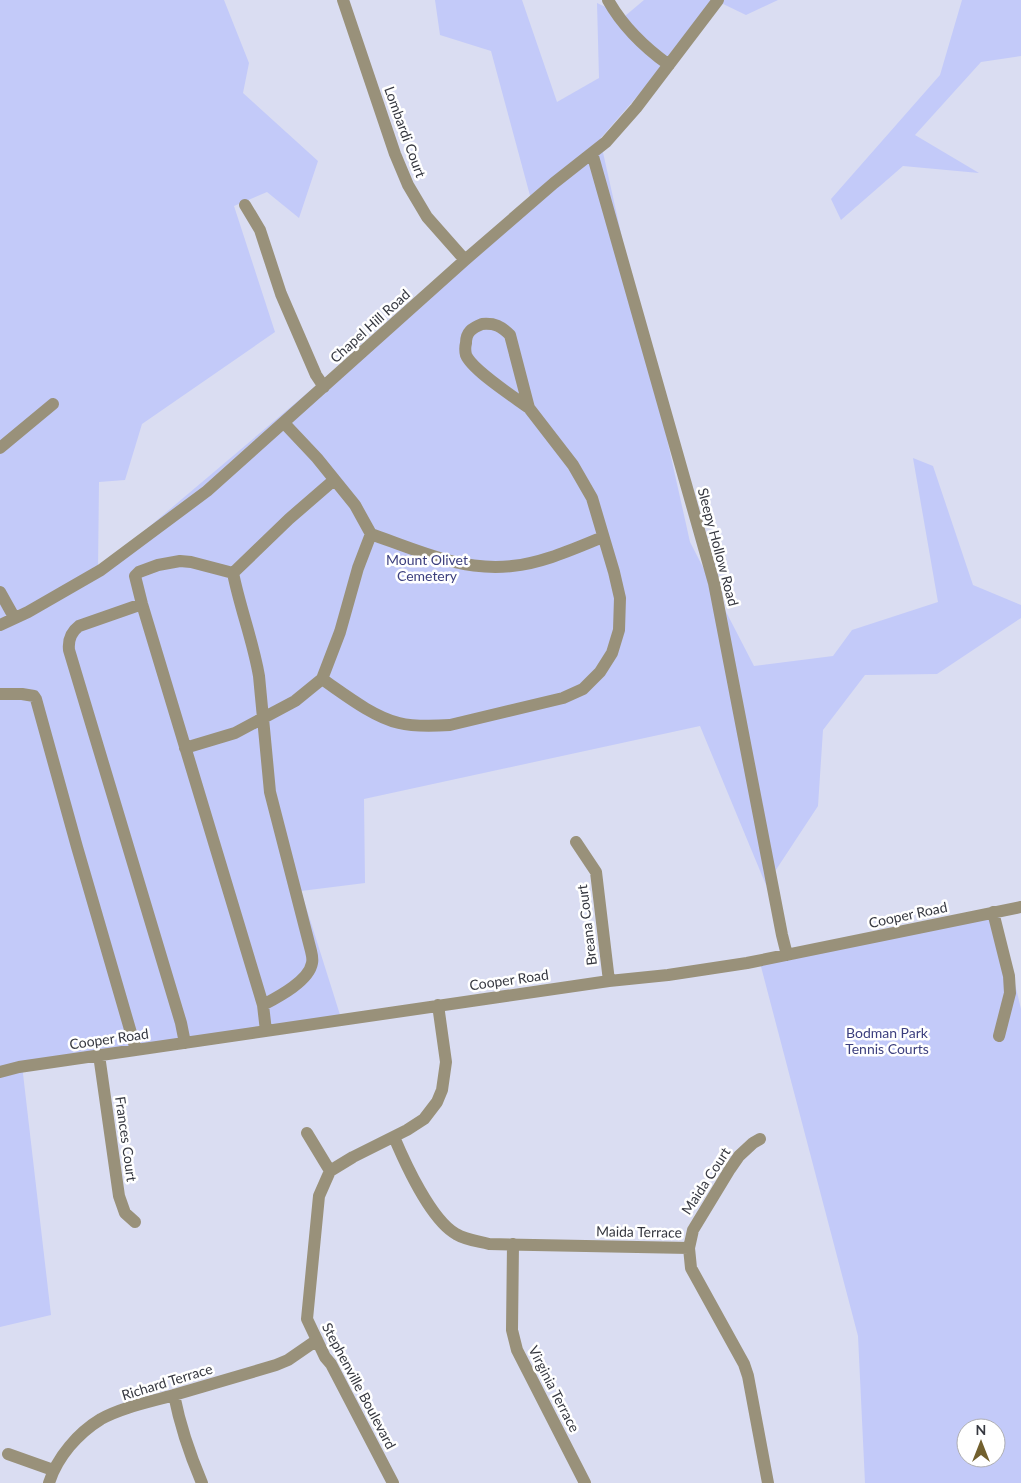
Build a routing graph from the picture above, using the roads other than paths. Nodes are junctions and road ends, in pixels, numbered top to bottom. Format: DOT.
graph roads {
  1 [pos="343,0"];
  2 [pos="608,0"];
  3 [pos="718,0"];
  4 [pos="669,65"];
  5 [pos="592,153"];
  6 [pos="246,205"];
  7 [pos="465,260"];
  8 [pos="324,388"];
  9 [pos="53,404"];
  10 [pos="528,408"];
  11 [pos="284,423"];
  12 [pos="0,448"];
  13 [pos="334,480"];
  14 [pos="371,534"];
  15 [pos="603,537"];
  16 [pos="233,573"];
  17 [pos="0,592"];
  18 [pos="142,604"];
  19 [pos="14,617"];
  20 [pos="0,624"];
  21 [pos="322,679"];
  22 [pos="0,694"];
  23 [pos="262,718"];
  24 [pos="185,748"];
  25 [pos="576,842"];
  26 [pos="1021,907"];
  27 [pos="994,912"];
  28 [pos="787,955"];
  29 [pos="609,980"];
  30 [pos="263,1005"];
  31 [pos="438,1006"];
  32 [pos="266,1031"];
  33 [pos="999,1036"];
  34 [pos="185,1043"];
  35 [pos="136,1050"];
  36 [pos="99,1055"];
  37 [pos="0,1072"];
  38 [pos="307,1133"];
  39 [pos="394,1137"];
  40 [pos="760,1139"];
  41 [pos="330,1171"];
  42 [pos="135,1222"];
  43 [pos="513,1244"];
  44 [pos="689,1248"];
  45 [pos="317,1340"];
  46 [pos="174,1395"];
  47 [pos="8,1454"];
  48 [pos="53,1470"];
  49 [pos="49,1483"];
  50 [pos="202,1483"];
  51 [pos="393,1483"];
  52 [pos="585,1483"];
  53 [pos="768,1483"];
  1 -- 7 [label="street, Lombardi Court"];
  2 -- 4 [label="street"];
  3 -- 4 [label="street, Chapel Hill Road"];
  4 -- 5 [label="street, Chapel Hill Road"];
  5 -- 7 [label="street, Chapel Hill Road"];
  5 -- 28 [label="street, Sleepy Hollow Road"];
  6 -- 8 [label="street"];
  7 -- 8 [label="street, Chapel Hill Road"];
  8 -- 11 [label="street, Chapel Hill Road"];
  9 -- 12 [label="street"];
  10 -- 10 [label="street"];
  10 -- 15 [label="street"];
  11 -- 13 [label="street"];
  11 -- 19 [label="street, Chapel Hill Road"];
  13 -- 14 [label="street"];
  13 -- 16 [label="street"];
  14 -- 15 [label="street"];
  14 -- 21 [label="street"];
  15 -- 21 [label="street"];
  16 -- 18 [label="street"];
  16 -- 23 [label="street"];
  17 -- 19 [label="street"];
  18 -- 24 [label="street"];
  18 -- 34 [label="street"];
  19 -- 20 [label="street, Chapel Hill Road"];
  21 -- 23 [label="street"];
  22 -- 35 [label="street"];
  23 -- 24 [label="street"];
  23 -- 30 [label="street"];
  24 -- 30 [label="street"];
  25 -- 29 [label="street, Breana Court"];
  26 -- 27 [label="street, Cooper Road"];
  27 -- 28 [label="street, Cooper Road"];
  27 -- 33 [label="street"];
  28 -- 29 [label="street, Cooper Road"];
  29 -- 31 [label="street, Cooper Road"];
  30 -- 32 [label="street"];
  31 -- 32 [label="street, Cooper Road"];
  31 -- 39 [label="street"];
  32 -- 34 [label="street, Cooper Road"];
  34 -- 35 [label="street, Cooper Road"];
  35 -- 36 [label="street, Cooper Road"];
  36 -- 37 [label="street, Cooper Road"];
  36 -- 42 [label="street, Frances Court"];
  38 -- 41 [label="street"];
  39 -- 41 [label="street"];
  39 -- 43 [label="street, Maida Terrace"];
  40 -- 44 [label="street, Maida Court"];
  41 -- 45 [label="street, Stephenville Boulevard"];
  43 -- 44 [label="street, Maida Terrace"];
  43 -- 52 [label="street, Virginia Terrace"];
  44 -- 53 [label="street, Maida Terrace"];
  45 -- 46 [label="street, Richard Terrace"];
  45 -- 51 [label="street, Stephenville Boulevard"];
  46 -- 48 [label="street, Richard Terrace"];
  46 -- 50 [label="street"];
  47 -- 48 [label="street"];
  48 -- 49 [label="street, Richard Terrace"];
}
